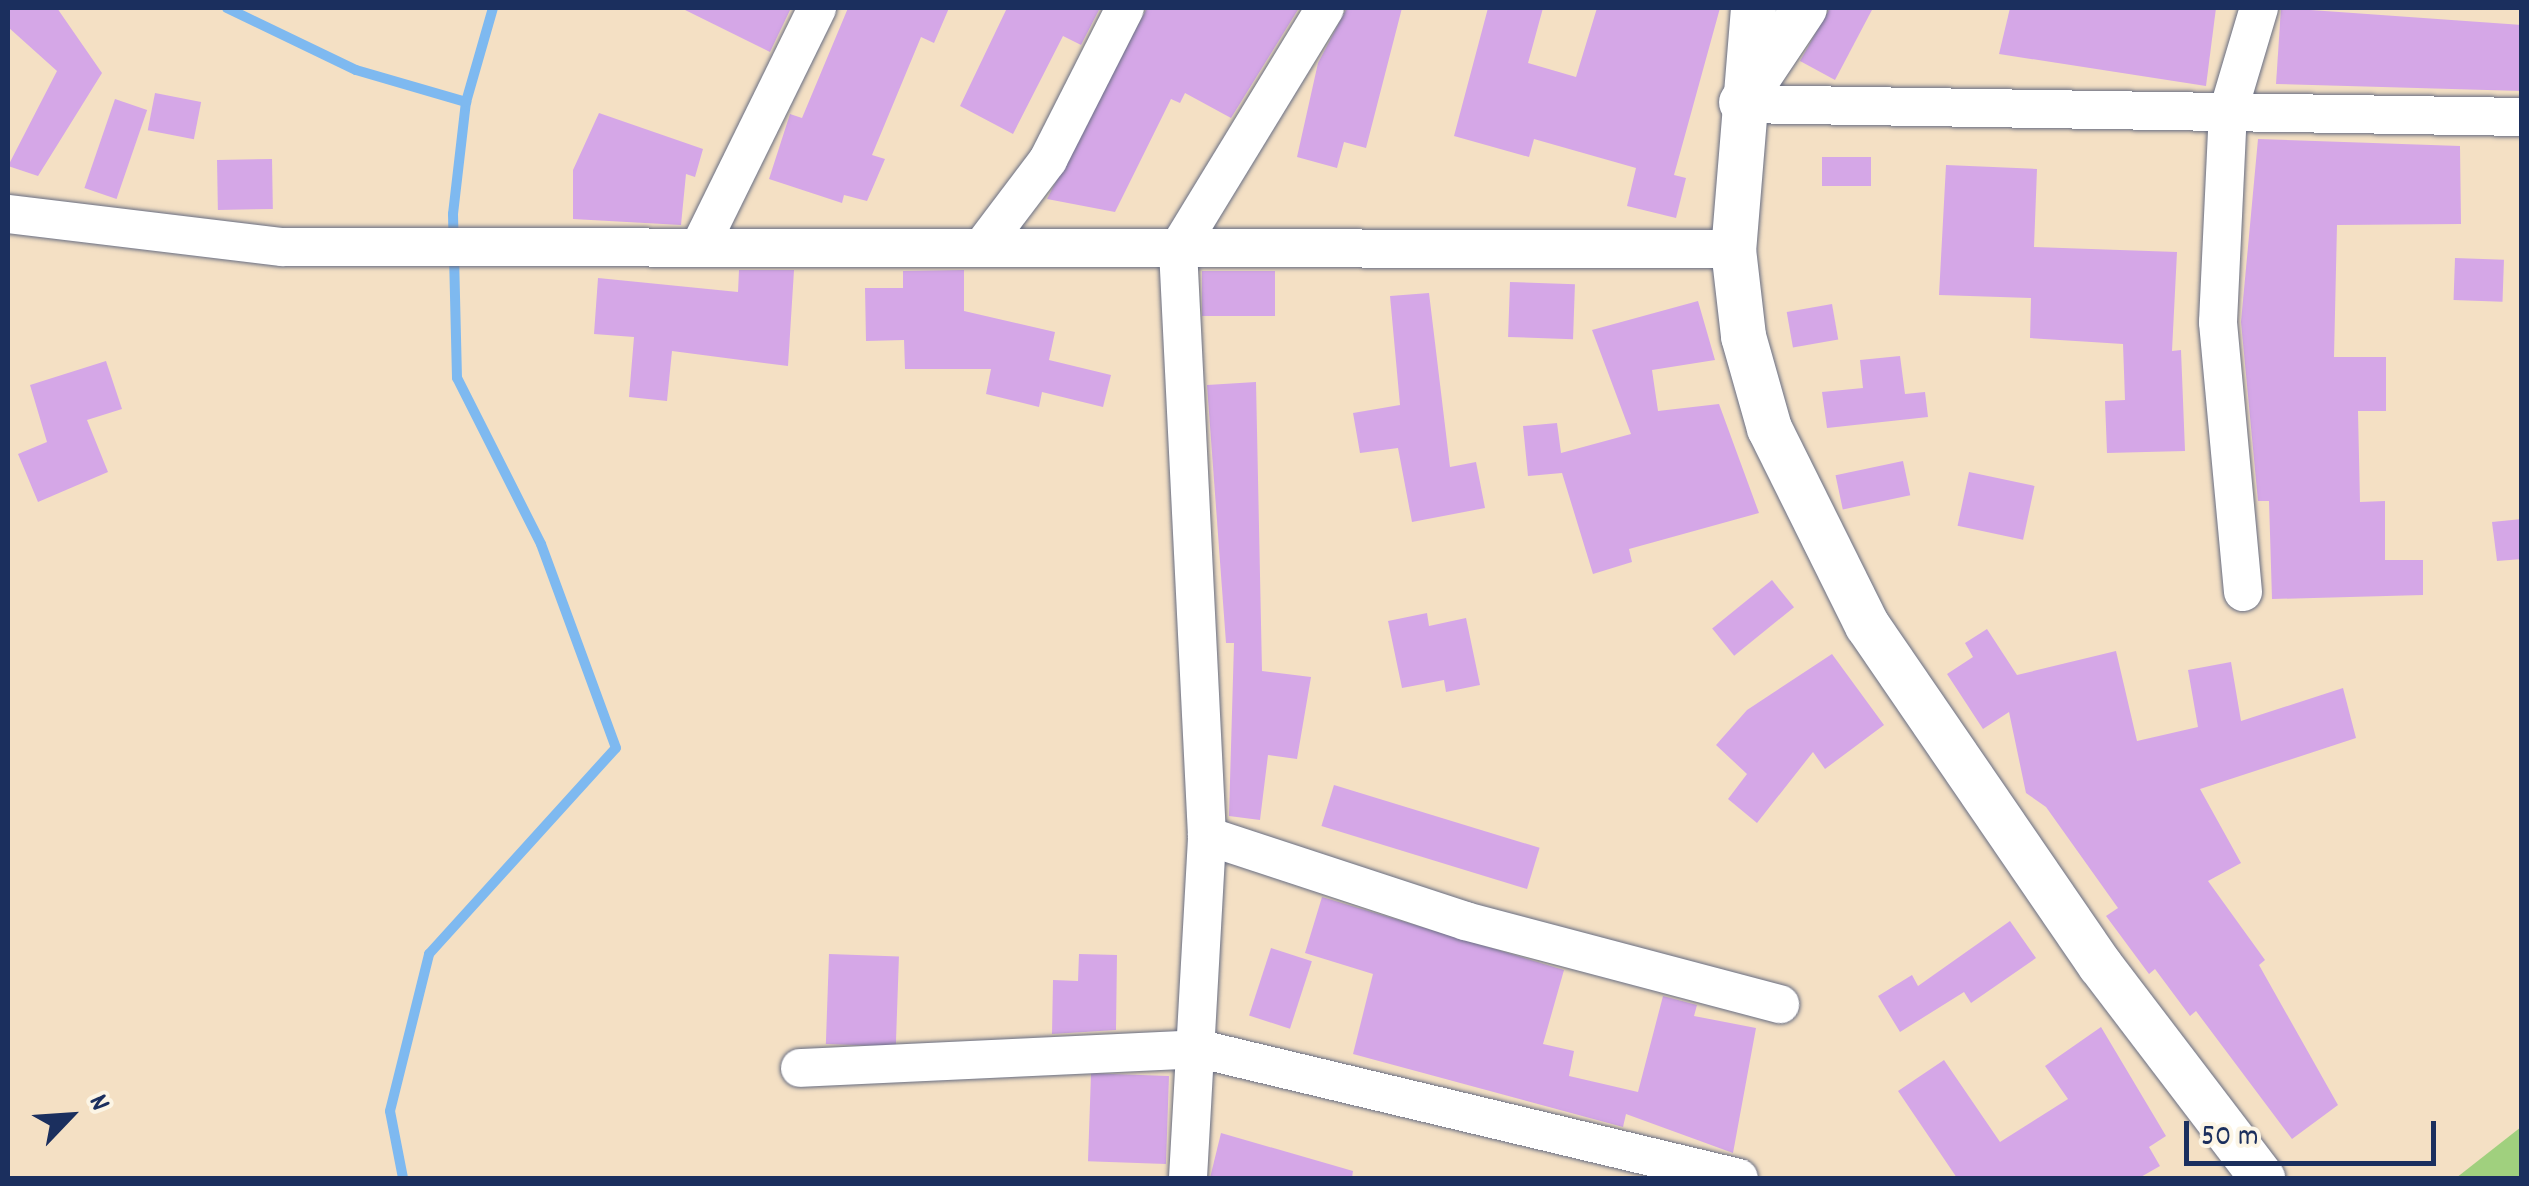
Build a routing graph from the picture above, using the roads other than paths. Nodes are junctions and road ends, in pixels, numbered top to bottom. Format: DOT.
graph roads {
  1 [pos="817,8"];
  2 [pos="1125,8"];
  3 [pos="1325,8"];
  4 [pos="1753,8"];
  5 [pos="1804,8"];
  6 [pos="2259,8"];
  7 [pos="1740,104"];
  8 [pos="2228,112"];
  9 [pos="2522,117"];
  10 [pos="8,214"];
  11 [pos="702,242"];
  12 [pos="986,242"];
  13 [pos="1178,248"];
  14 [pos="1732,250"];
  15 [pos="2243,592"];
  16 [pos="1207,836"];
  17 [pos="1780,1004"];
  18 [pos="1200,1049"];
  19 [pos="800,1068"];
  20 [pos="1188,1178"];
  21 [pos="1739,1178"];
  22 [pos="2262,1178"];
  1 -- 11 [label="street"];
  2 -- 12 [label="street"];
  3 -- 13 [label="street"];
  4 -- 7 [label="main road"];
  5 -- 7 [label="main road"];
  6 -- 8 [label="street"];
  7 -- 8 [label="street"];
  7 -- 14 [label="main road"];
  8 -- 9 [label="street"];
  8 -- 15 [label="street"];
  10 -- 11 [label="street"];
  11 -- 12 [label="street"];
  12 -- 13 [label="street"];
  13 -- 14 [label="street"];
  13 -- 16 [label="street"];
  14 -- 22 [label="main road"];
  16 -- 17 [label="street"];
  16 -- 18 [label="street"];
  18 -- 19 [label="street"];
  18 -- 20 [label="street"];
  18 -- 21 [label="street"];
}
